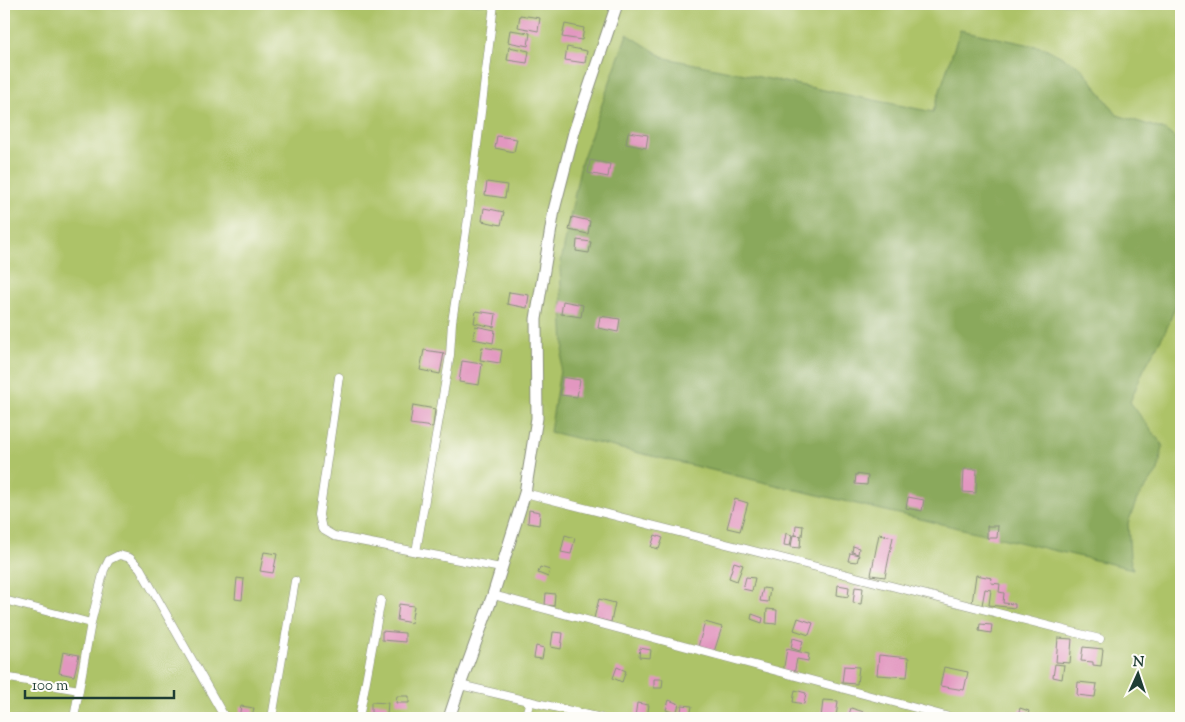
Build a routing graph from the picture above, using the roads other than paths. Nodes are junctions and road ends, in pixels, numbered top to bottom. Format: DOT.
graph roads {
  1 [pos="494,4"];
  2 [pos="616,4"];
  3 [pos="339,377"];
  4 [pos="525,493"];
  5 [pos="416,552"];
  6 [pos="501,568"];
  7 [pos="295,581"];
  8 [pos="493,596"];
  9 [pos="4,600"];
  10 [pos="381,600"];
  11 [pos="91,623"];
  12 [pos="1100,639"];
  13 [pos="4,677"];
  14 [pos="460,685"];
  15 [pos="79,690"];
  16 [pos="530,700"];
  17 [pos="74,718"];
  18 [pos="225,718"];
  19 [pos="272,718"];
  20 [pos="359,718"];
  21 [pos="450,718"];
  22 [pos="525,718"];
  23 [pos="601,718"];
  24 [pos="953,718"];
  1 -- 5 [label="street"];
  2 -- 4 [label="street"];
  3 -- 5 [label="street"];
  4 -- 6 [label="street"];
  4 -- 12 [label="street"];
  5 -- 6 [label="street"];
  6 -- 8 [label="street"];
  7 -- 19 [label="street"];
  8 -- 14 [label="street"];
  8 -- 24 [label="street"];
  9 -- 11 [label="street"];
  10 -- 20 [label="street"];
  11 -- 15 [label="street"];
  11 -- 18 [label="street"];
  13 -- 15 [label="street"];
  14 -- 16 [label="street"];
  14 -- 21 [label="street"];
  15 -- 17 [label="street"];
  16 -- 22 [label="street"];
  16 -- 23 [label="street"];
}
